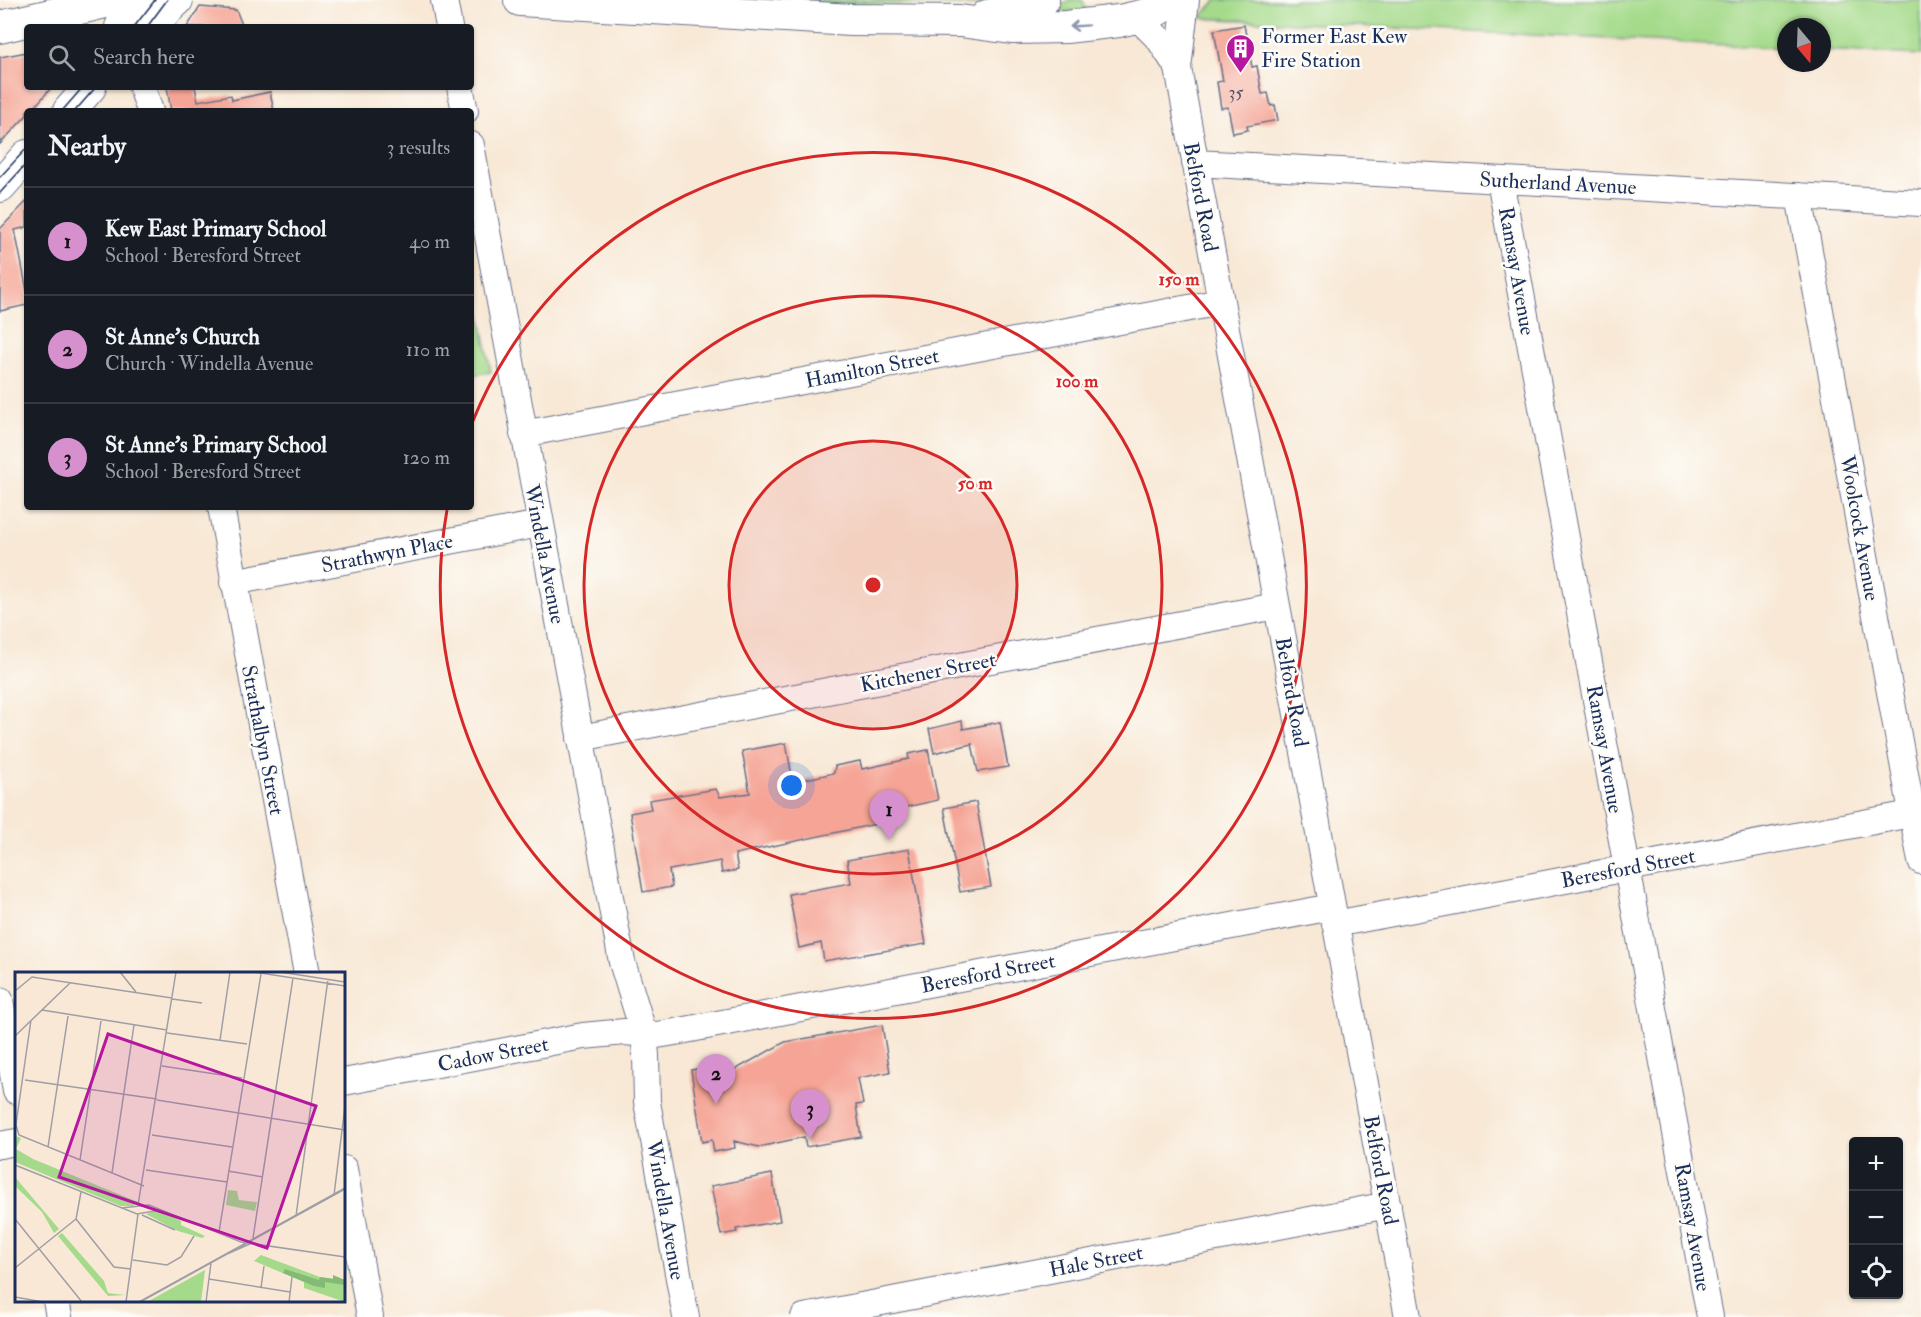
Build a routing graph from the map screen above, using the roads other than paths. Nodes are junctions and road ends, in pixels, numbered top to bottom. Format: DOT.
graph roads {
  1 [pos="114,0"];
  2 [pos="137,0"];
  3 [pos="177,0"];
  4 [pos="444,0"];
  5 [pos="520,0"];
  6 [pos="1043,0"];
  7 [pos="1173,0"];
  8 [pos="1186,0"];
  9 [pos="1132,12"];
  10 [pos="960,21"];
  11 [pos="55,22"];
  12 [pos="33,24"];
  13 [pos="123,24"];
  14 [pos="151,24"];
  15 [pos="448,24"];
  16 [pos="24,25"];
  17 [pos="0,27"];
  18 [pos="1178,68"];
  19 [pos="82,90"];
  20 [pos="87,90"];
  21 [pos="145,90"];
  22 [pos="461,90"];
  23 [pos="70,108"];
  24 [pos="71,108"];
  25 [pos="149,108"];
  26 [pos="464,108"];
  27 [pos="24,159"];
  28 [pos="474,162"];
  29 [pos="1195,163"];
  30 [pos="1500,180"];
  31 [pos="0,186"];
  32 [pos="1799,196"];
  33 [pos="1921,203"];
  34 [pos="1221,302"];
  35 [pos="523,434"];
  36 [pos="221,510"];
  37 [pos="540,524"];
  38 [pos="233,582"];
  39 [pos="1276,606"];
  40 [pos="580,738"];
  41 [pos="1917,813"];
  42 [pos="1921,861"];
  43 [pos="1628,868"];
  44 [pos="1333,916"];
  45 [pos="307,972"];
  46 [pos="0,1000"];
  47 [pos="634,1033"];
  48 [pos="345,1082"];
  49 [pos="15,1085"];
  50 [pos="15,1142"];
  51 [pos="0,1145"];
  52 [pos="345,1175"];
  53 [pos="1388,1205"];
  54 [pos="56,1302"];
  55 [pos="59,1317"];
  56 [pos="370,1317"];
  57 [pos="686,1317"];
  58 [pos="804,1317"];
  59 [pos="1408,1317"];
  60 [pos="1710,1317"];
  1 -- 11 [label="main road"];
  2 -- 13 [label="main road"];
  3 -- 14 [label="main road"];
  4 -- 15 [label="street"];
  5 -- 10 [label="main road"];
  6 -- 10 [label="main road"];
  7 -- 9 [label="main road"];
  8 -- 18 [label="street, Belford Road"];
  9 -- 10 [label="main road, one-way"];
  9 -- 18 [label="street, Belford Road"];
  11 -- 12 [label="main road"];
  16 -- 17 [label="main road"];
  18 -- 29 [label="street, Belford Road"];
  19 -- 23 [label="main road"];
  20 -- 24 [label="main road"];
  21 -- 25 [label="street"];
  22 -- 26 [label="street"];
  27 -- 31 [label="main road"];
  28 -- 35 [label="street, Windella Avenue"];
  29 -- 30 [label="street, Sutherland Avenue"];
  29 -- 34 [label="street, Belford Road"];
  30 -- 32 [label="street, Sutherland Avenue"];
  30 -- 43 [label="street, Ramsay Avenue"];
  32 -- 33 [label="street, Sutherland Avenue"];
  32 -- 41 [label="street, Woolcock Avenue"];
  34 -- 35 [label="street, Hamilton Street"];
  34 -- 39 [label="street, Belford Road"];
  35 -- 37 [label="street, Windella Avenue"];
  36 -- 38 [label="street, Strathalbyn Street"];
  37 -- 38 [label="street, Strathwyn Place"];
  37 -- 40 [label="street, Windella Avenue"];
  38 -- 45 [label="street, Strathalbyn Street"];
  39 -- 40 [label="street, Kitchener Street"];
  39 -- 44 [label="street, Belford Road"];
  40 -- 47 [label="street, Windella Avenue"];
  41 -- 42 [label="street, Woolcock Avenue"];
  41 -- 43 [label="street, Beresford Street"];
  43 -- 44 [label="street, Beresford Street"];
  43 -- 60 [label="street, Ramsay Avenue"];
  44 -- 47 [label="street, Beresford Street"];
  44 -- 53 [label="street, Belford Road"];
  46 -- 49 [label="street"];
  47 -- 48 [label="street, Cadow Street"];
  47 -- 57 [label="street, Windella Avenue"];
  50 -- 51 [label="street"];
  52 -- 56 [label="street"];
  53 -- 58 [label="street, Hale Street"];
  53 -- 59 [label="street, Belford Road"];
  54 -- 55 [label="street"];
}
